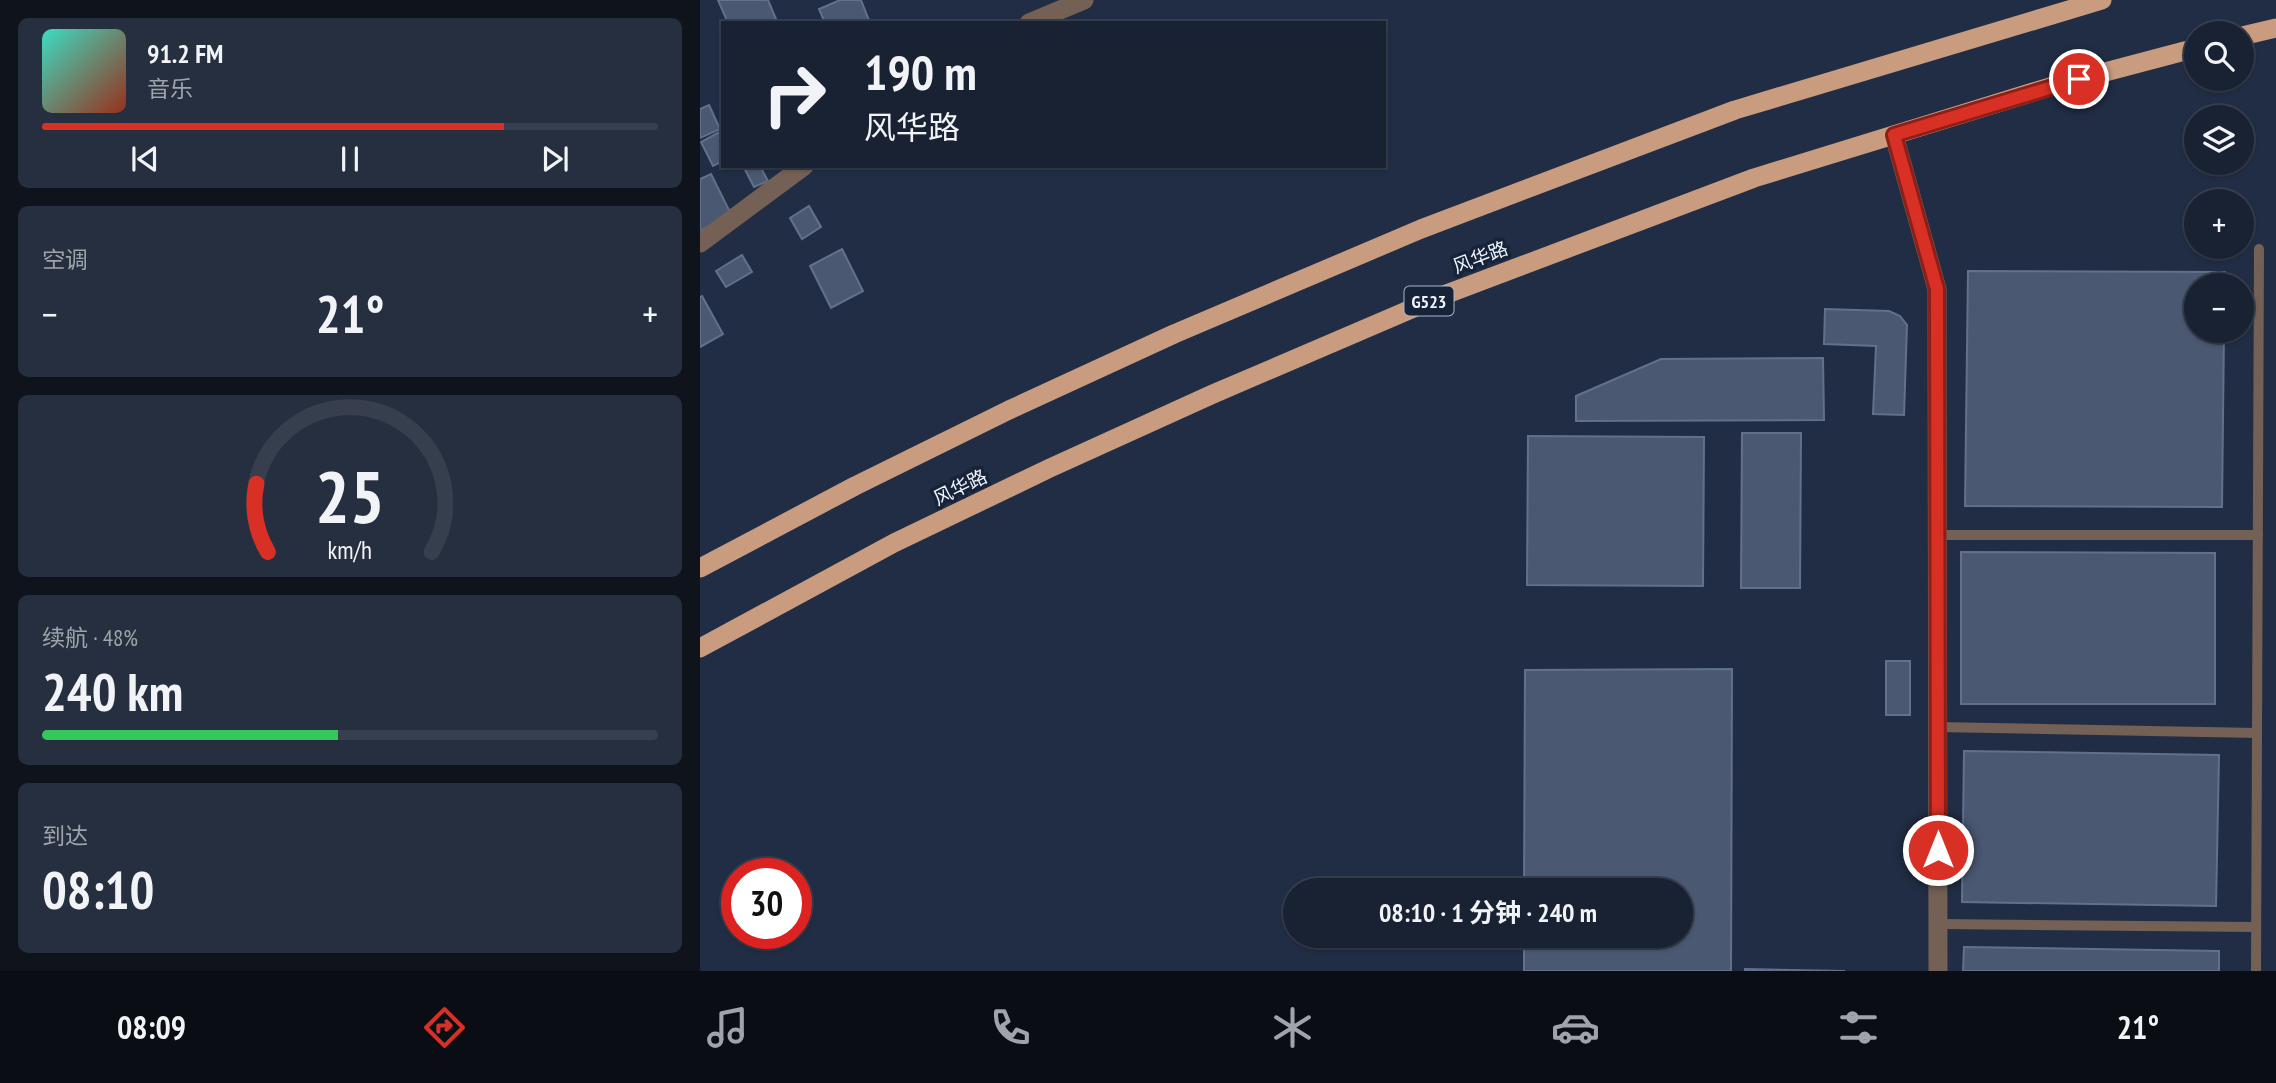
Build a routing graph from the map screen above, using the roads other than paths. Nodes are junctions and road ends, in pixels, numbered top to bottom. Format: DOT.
graph roads {
  1 [pos="1084,0"];
  2 [pos="2102,0"];
  3 [pos="1035,21"];
  4 [pos="2276,27"];
  5 [pos="2254,33"];
  6 [pos="2184,51"];
  7 [pos="1894,135"];
  8 [pos="801,168"];
  9 [pos="700,243"];
  10 [pos="2259,249"];
  11 [pos="1937,535"];
  12 [pos="2258,535"];
  13 [pos="700,568"];
  14 [pos="700,648"];
  15 [pos="1937,727"];
  16 [pos="2257,733"];
  17 [pos="1938,924"];
  18 [pos="2256,927"];
  19 [pos="1938,971"];
  20 [pos="2256,971"];
  1 -- 3 [label="street"];
  2 -- 13 [label="highway"];
  4 -- 5 [label="highway"];
  6 -- 7 [label="highway, 风华路 / G523"];
  7 -- 11 [label="street"];
  7 -- 14 [label="highway, 风华路 / G523"];
  8 -- 9 [label="street"];
  10 -- 12 [label="lane"];
  11 -- 12 [label="lane"];
  11 -- 15 [label="street"];
  12 -- 16 [label="lane"];
  15 -- 16 [label="lane"];
  15 -- 17 [label="street"];
  16 -- 18 [label="lane"];
  17 -- 18 [label="lane"];
  17 -- 19 [label="street"];
  18 -- 20 [label="lane"];
}
